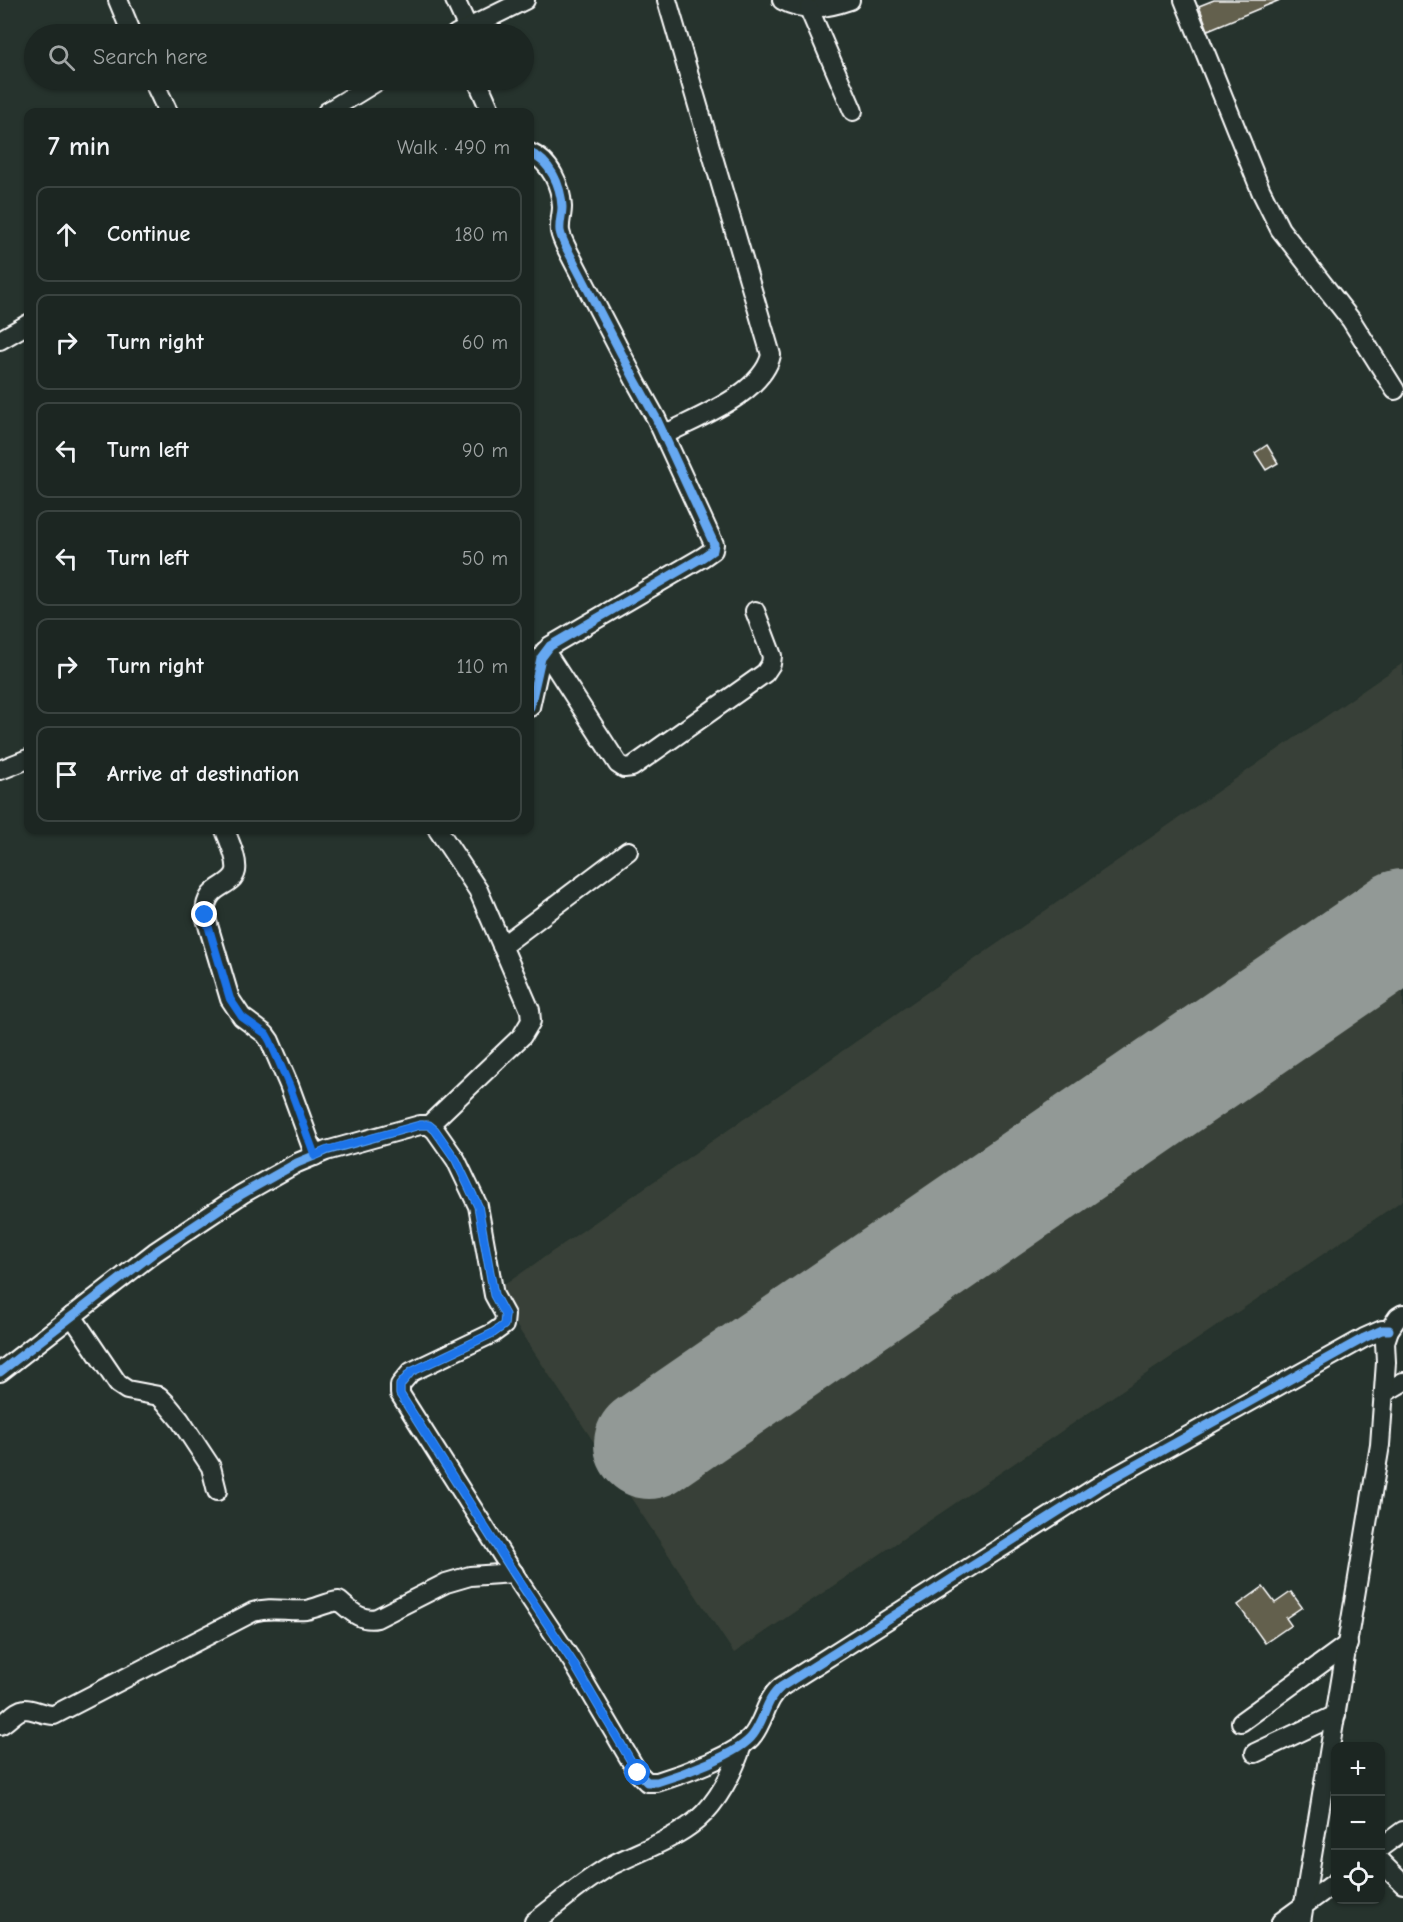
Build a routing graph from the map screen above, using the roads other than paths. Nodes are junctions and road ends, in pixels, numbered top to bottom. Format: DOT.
graph roads {
  1 [pos="118,0"];
  2 [pos="455,0"];
  3 [pos="525,0"];
  4 [pos="667,0"];
  5 [pos="782,0"];
  6 [pos="850,0"];
  7 [pos="1185,0"];
  8 [pos="809,9"];
  9 [pos="128,24"];
  10 [pos="458,24"];
  11 [pos="477,24"];
  12 [pos="158,90"];
  13 [pos="363,90"];
  14 [pos="481,90"];
  15 [pos="166,108"];
  16 [pos="334,108"];
  17 [pos="489,108"];
  18 [pos="853,111"];
  19 [pos="534,155"];
  20 [pos="24,326"];
  21 [pos="0,340"];
  22 [pos="1395,390"];
  23 [pos="664,435"];
  24 [pos="755,611"];
  25 [pos="545,651"];
  26 [pos="534,689"];
  27 [pos="24,761"];
  28 [pos="0,770"];
  29 [pos="226,834"];
  30 [pos="441,834"];
  31 [pos="628,851"];
  32 [pos="502,946"];
  33 [pos="429,1125"];
  34 [pos="315,1156"];
  35 [pos="1403,1314"];
  36 [pos="72,1316"];
  37 [pos="1389,1330"];
  38 [pos="0,1372"];
  39 [pos="1403,1382"];
  40 [pos="1384,1393"];
  41 [pos="217,1491"];
  42 [pos="514,1573"];
  43 [pos="1348,1644"];
  44 [pos="1336,1715"];
  45 [pos="1241,1722"];
  46 [pos="0,1725"];
  47 [pos="742,1745"];
  48 [pos="1255,1753"];
  49 [pos="1403,1830"];
  50 [pos="1385,1844"];
  51 [pos="1385,1867"];
  52 [pos="1403,1884"];
  53 [pos="1331,1886"];
  54 [pos="1302,1914"];
  55 [pos="534,1922"];
  56 [pos="1281,1922"];
  1 -- 9 [label="street"];
  2 -- 10 [label="street"];
  3 -- 11 [label="street"];
  4 -- 23 [label="street"];
  5 -- 8 [label="street"];
  6 -- 8 [label="street"];
  7 -- 22 [label="street"];
  8 -- 18 [label="street"];
  12 -- 15 [label="street"];
  13 -- 16 [label="street"];
  14 -- 17 [label="street"];
  19 -- 23 [label="street"];
  20 -- 21 [label="street"];
  23 -- 25 [label="street"];
  24 -- 25 [label="street"];
  25 -- 26 [label="street"];
  27 -- 28 [label="street"];
  29 -- 34 [label="street"];
  30 -- 32 [label="street"];
  31 -- 32 [label="street"];
  32 -- 33 [label="street"];
  33 -- 34 [label="street"];
  33 -- 42 [label="street"];
  34 -- 36 [label="street"];
  35 -- 37 [label="street"];
  36 -- 38 [label="street"];
  36 -- 41 [label="street"];
  37 -- 40 [label="street"];
  37 -- 47 [label="street"];
  39 -- 40 [label="street"];
  40 -- 43 [label="street"];
  42 -- 46 [label="street"];
  42 -- 47 [label="street"];
  43 -- 44 [label="street"];
  43 -- 45 [label="street"];
  44 -- 48 [label="street"];
  44 -- 54 [label="street"];
  47 -- 55 [label="street"];
  49 -- 50 [label="street"];
  51 -- 52 [label="street"];
  53 -- 54 [label="street"];
  54 -- 56 [label="street"];
}
